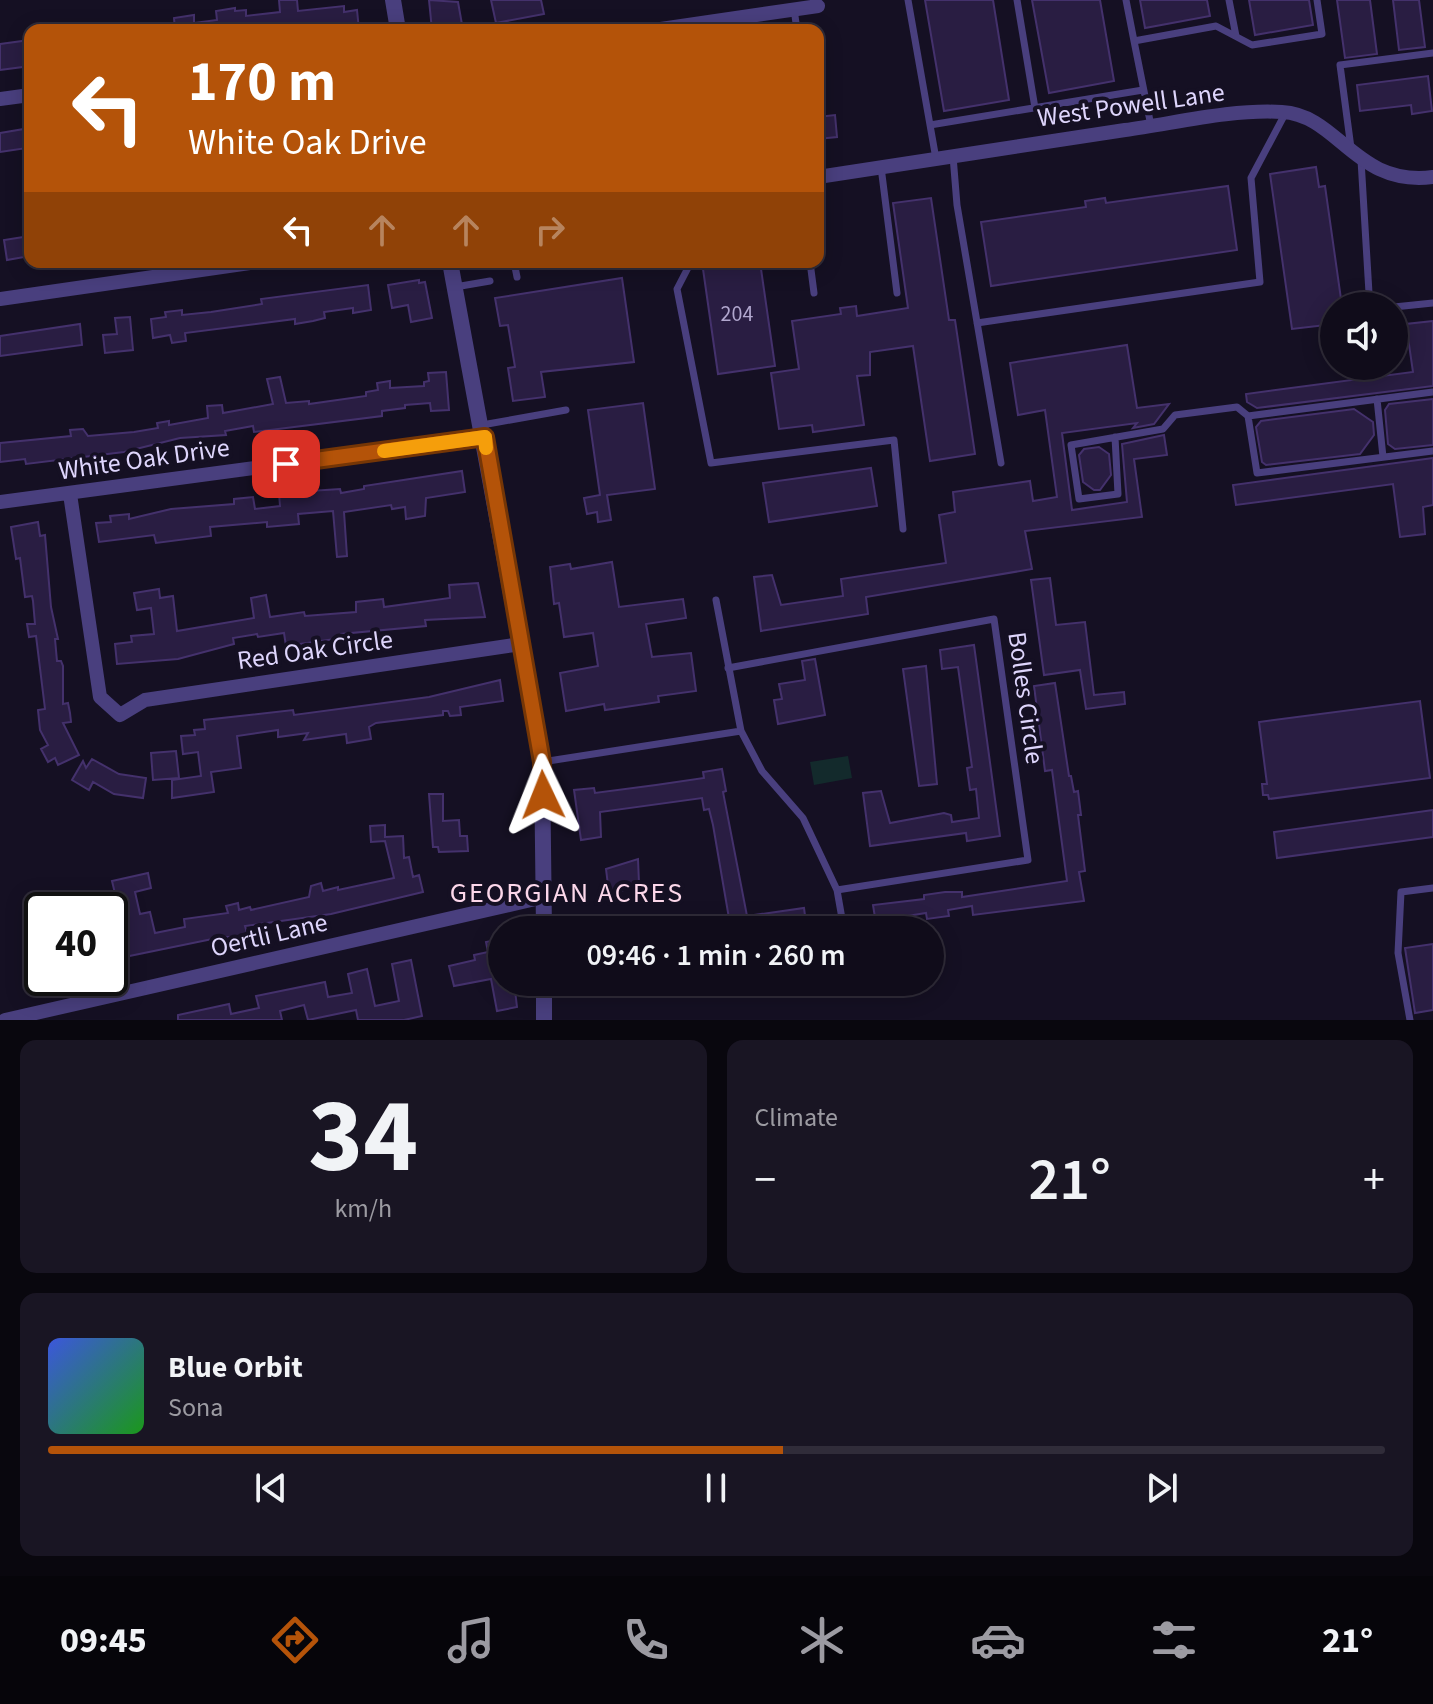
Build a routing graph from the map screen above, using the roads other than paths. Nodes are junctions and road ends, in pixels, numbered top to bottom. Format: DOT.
graph roads {
  1 [pos="393,0"];
  2 [pos="908,0"];
  3 [pos="1017,0"];
  4 [pos="1126,0"];
  5 [pos="1229,0"];
  6 [pos="1317,0"];
  7 [pos="818,6"];
  8 [pos="794,9"];
  9 [pos="397,24"];
  10 [pos="694,24"];
  11 [pos="796,24"];
  12 [pos="1236,36"];
  13 [pos="1134,41"];
  14 [pos="1433,53"];
  15 [pos="1143,90"];
  16 [pos="24,96"];
  17 [pos="0,99"];
  18 [pos="1035,108"];
  19 [pos="1286,112"];
  20 [pos="930,125"];
  21 [pos="1151,126"];
  22 [pos="953,156"];
  23 [pos="1356,156"];
  24 [pos="936,159"];
  25 [pos="881,167"];
  26 [pos="824,176"];
  27 [pos="1433,177"];
  28 [pos="215,268"];
  29 [pos="451,268"];
  30 [pos="515,268"];
  31 [pos="688,268"];
  32 [pos="811,268"];
  33 [pos="517,277"];
  34 [pos="490,281"];
  35 [pos="455,287"];
  36 [pos="1369,292"];
  37 [pos="814,293"];
  38 [pos="897,293"];
  39 [pos="0,299"];
  40 [pos="1433,303"];
  41 [pos="1408,306"];
  42 [pos="977,323"];
  43 [pos="1433,392"];
  44 [pos="1377,399"];
  45 [pos="566,410"];
  46 [pos="1248,416"];
  47 [pos="483,431"];
  48 [pos="1115,437"];
  49 [pos="1433,451"];
  50 [pos="1383,457"];
  51 [pos="1001,463"];
  52 [pos="70,494"];
  53 [pos="0,502"];
  54 [pos="903,529"];
  55 [pos="716,600"];
  56 [pos="521,644"];
  57 [pos="728,668"];
  58 [pos="741,731"];
  59 [pos="542,762"];
  60 [pos="1433,888"];
  61 [pos="837,890"];
  62 [pos="544,897"];
  63 [pos="544,916"];
  64 [pos="842,916"];
  65 [pos="544,996"];
  66 [pos="5,1020"];
  67 [pos="544,1020"];
  68 [pos="1410,1020"];
  1 -- 9 [label="street"];
  2 -- 20 [label="lane"];
  3 -- 18 [label="lane"];
  4 -- 13 [label="lane"];
  5 -- 12 [label="lane"];
  6 -- 12 [label="lane"];
  7 -- 8 [label="street"];
  8 -- 10 [label="street"];
  8 -- 11 [label="lane"];
  12 -- 13 [label="lane"];
  13 -- 15 [label="lane"];
  14 -- 23 [label="lane"];
  15 -- 18 [label="lane"];
  15 -- 21 [label="lane"];
  16 -- 17 [label="street"];
  18 -- 20 [label="lane"];
  19 -- 21 [label="street, West Powell Lane"];
  19 -- 23 [label="street, West Powell Lane"];
  19 -- 42 [label="lane"];
  20 -- 24 [label="lane"];
  21 -- 22 [label="street, West Powell Lane"];
  22 -- 24 [label="street, West Powell Lane"];
  22 -- 42 [label="lane"];
  23 -- 27 [label="street, West Powell Lane"];
  23 -- 36 [label="lane"];
  24 -- 25 [label="street, West Powell Lane"];
  25 -- 26 [label="street, West Powell Lane"];
  25 -- 38 [label="lane"];
  28 -- 39 [label="street"];
  29 -- 35 [label="street"];
  30 -- 33 [label="lane"];
  31 -- 54 [label="lane"];
  32 -- 37 [label="lane"];
  34 -- 35 [label="lane"];
  35 -- 47 [label="street"];
  40 -- 41 [label="lane"];
  42 -- 51 [label="lane"];
  43 -- 44 [label="lane"];
  44 -- 46 [label="lane"];
  44 -- 50 [label="lane"];
  45 -- 47 [label="lane"];
  46 -- 48 [label="lane"];
  46 -- 50 [label="lane"];
  47 -- 52 [label="street, White Oak Drive"];
  47 -- 56 [label="street"];
  48 -- 48 [label="lane"];
  49 -- 50 [label="lane"];
  52 -- 53 [label="street, White Oak Drive"];
  52 -- 56 [label="street, Red Oak Circle"];
  55 -- 57 [label="lane"];
  56 -- 59 [label="street"];
  57 -- 58 [label="lane"];
  57 -- 61 [label="lane, Bolles Circle"];
  58 -- 59 [label="lane"];
  58 -- 61 [label="lane"];
  59 -- 62 [label="street"];
  60 -- 68 [label="lane"];
  61 -- 64 [label="lane"];
  62 -- 63 [label="street"];
  62 -- 66 [label="street, Oertli Lane"];
  65 -- 67 [label="street"];
}
